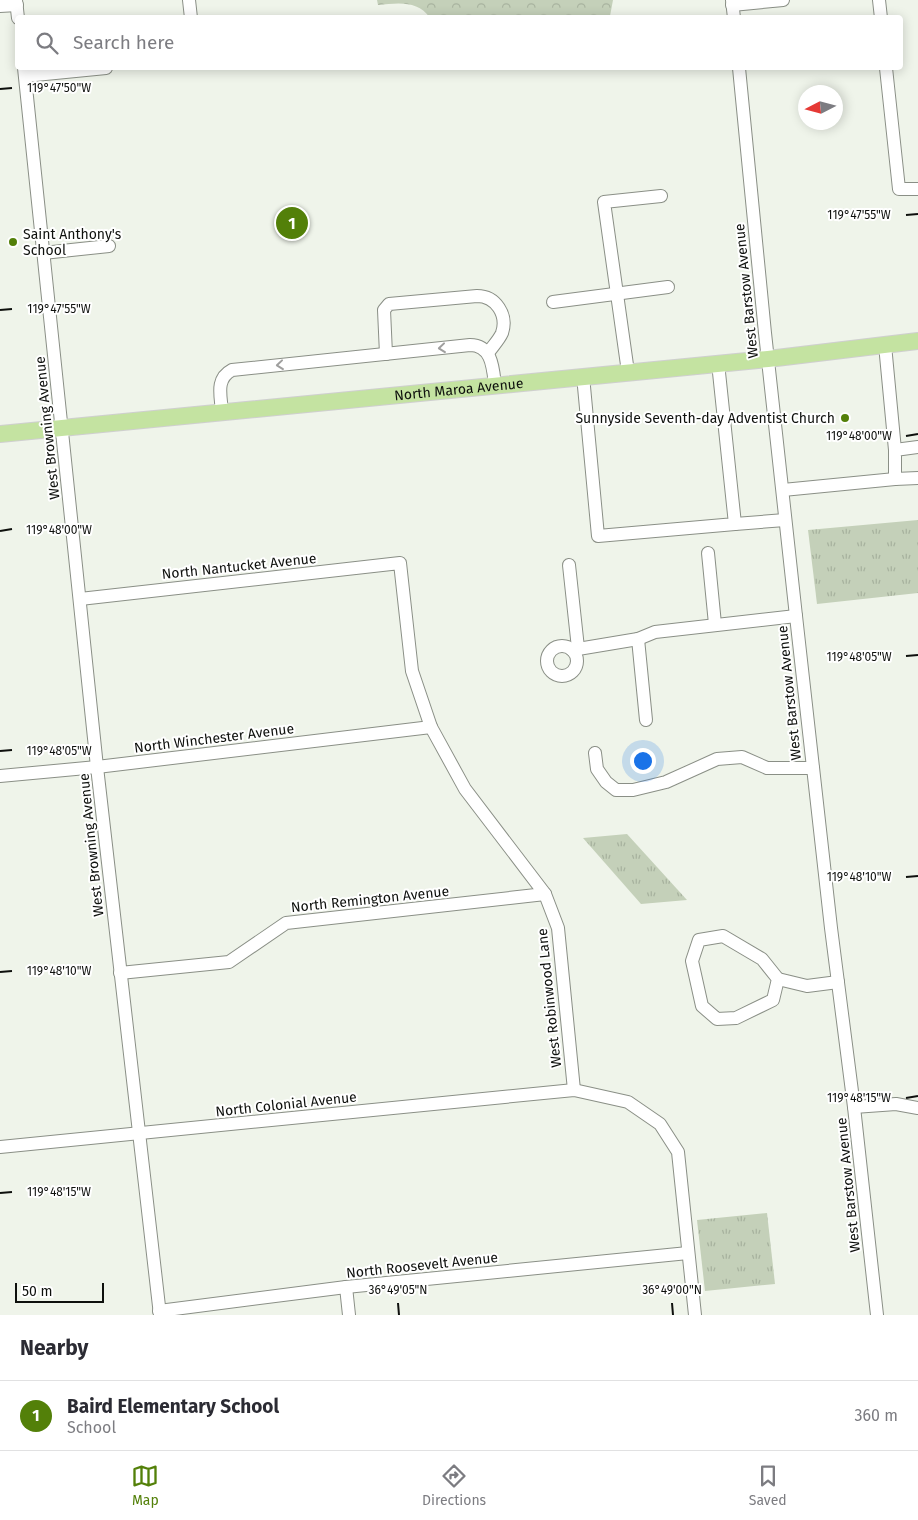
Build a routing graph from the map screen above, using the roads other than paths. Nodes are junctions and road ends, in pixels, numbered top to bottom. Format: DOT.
graph roads {
  1 [pos="189,0"];
  2 [pos="783,0"];
  3 [pos="879,0"];
  4 [pos="0,6"];
  5 [pos="17,7"];
  6 [pos="733,8"];
  7 [pos="191,15"];
  8 [pos="881,15"];
  9 [pos="65,70"];
  10 [pos="739,70"];
  11 [pos="886,70"];
  12 [pos="24,72"];
  13 [pos="918,189"];
  14 [pos="661,196"];
  15 [pos="109,246"];
  16 [pos="43,253"];
  17 [pos="668,287"];
  18 [pos="618,293"];
  19 [pos="553,302"];
  20 [pos="918,341"];
  21 [pos="885,345"];
  22 [pos="488,353"];
  23 [pos="386,354"];
  24 [pos="768,358"];
  25 [pos="718,363"];
  26 [pos="628,372"];
  27 [pos="584,376"];
  28 [pos="495,385"];
  29 [pos="222,412"];
  30 [pos="62,428"];
  31 [pos="0,434"];
  32 [pos="918,447"];
  33 [pos="895,450"];
  34 [pos="918,478"];
  35 [pos="896,479"];
  36 [pos="783,490"];
  37 [pos="785,520"];
  38 [pos="735,524"];
  39 [pos="708,553"];
  40 [pos="400,563"];
  41 [pos="570,565"];
  42 [pos="80,599"];
  43 [pos="796,616"];
  44 [pos="716,624"];
  45 [pos="638,639"];
  46 [pos="646,720"];
  47 [pos="431,728"];
  48 [pos="595,753"];
  49 [pos="98,766"];
  50 [pos="813,768"];
  51 [pos="0,776"];
  52 [pos="545,894"];
  53 [pos="120,973"];
  54 [pos="778,979"];
  55 [pos="838,982"];
  56 [pos="574,1090"];
  57 [pos="854,1107"];
  58 [pos="918,1108"];
  59 [pos="140,1134"];
  60 [pos="0,1148"];
  61 [pos="688,1253"];
  62 [pos="346,1287"];
  63 [pos="160,1313"];
  64 [pos="349,1315"];
  65 [pos="695,1315"];
  66 [pos="877,1315"];
  1 -- 7 [label="street"];
  2 -- 6 [label="street"];
  3 -- 8 [label="street"];
  4 -- 5 [label="street"];
  9 -- 12 [label="street"];
  10 -- 24 [label="street, West Barstow Avenue"];
  11 -- 13 [label="street"];
  12 -- 16 [label="street, West Browning Avenue"];
  14 -- 18 [label="street"];
  15 -- 16 [label="street"];
  16 -- 30 [label="street, West Browning Avenue"];
  17 -- 18 [label="street"];
  18 -- 19 [label="street"];
  18 -- 26 [label="street"];
  20 -- 21 [label="main road, North Maroa Avenue"];
  21 -- 24 [label="main road, North Maroa Avenue"];
  21 -- 33 [label="street"];
  22 -- 23 [label="street, one-way"];
  22 -- 23 [label="street"];
  22 -- 28 [label="street"];
  23 -- 29 [label="street, one-way"];
  24 -- 25 [label="main road, North Maroa Avenue"];
  24 -- 36 [label="street, West Barstow Avenue"];
  25 -- 26 [label="main road, North Maroa Avenue"];
  25 -- 38 [label="street"];
  26 -- 27 [label="main road, North Maroa Avenue"];
  27 -- 28 [label="main road, North Maroa Avenue"];
  27 -- 38 [label="street"];
  28 -- 29 [label="main road, North Maroa Avenue"];
  29 -- 30 [label="main road, North Maroa Avenue"];
  30 -- 31 [label="main road, North Maroa Avenue"];
  30 -- 42 [label="street, West Browning Avenue"];
  32 -- 33 [label="street"];
  33 -- 35 [label="street"];
  34 -- 35 [label="street"];
  35 -- 36 [label="street"];
  36 -- 37 [label="street, West Barstow Avenue"];
  37 -- 38 [label="street"];
  37 -- 43 [label="street, West Barstow Avenue"];
  39 -- 44 [label="street"];
  40 -- 42 [label="street, North Nantucket Avenue"];
  40 -- 47 [label="street, West Robinwood Lane"];
  41 -- 45 [label="street"];
  42 -- 49 [label="street, West Browning Avenue"];
  43 -- 44 [label="street"];
  43 -- 50 [label="street, West Barstow Avenue"];
  44 -- 45 [label="street"];
  45 -- 46 [label="street"];
  47 -- 49 [label="street, North Winchester Avenue"];
  47 -- 52 [label="street, West Robinwood Lane"];
  48 -- 50 [label="street"];
  49 -- 51 [label="street, North Winchester Avenue"];
  49 -- 53 [label="street, West Browning Avenue"];
  50 -- 55 [label="street, West Barstow Avenue"];
  52 -- 53 [label="street, North Remington Avenue"];
  52 -- 56 [label="street, West Robinwood Lane"];
  53 -- 59 [label="street, West Browning Avenue"];
  54 -- 54 [label="street"];
  54 -- 55 [label="street"];
  55 -- 57 [label="street, West Barstow Avenue"];
  56 -- 59 [label="street, North Colonial Avenue"];
  56 -- 61 [label="street"];
  57 -- 58 [label="street"];
  57 -- 66 [label="street, West Barstow Avenue"];
  59 -- 60 [label="street, North Colonial Avenue"];
  59 -- 63 [label="street, West Browning Avenue"];
  61 -- 62 [label="street, North Roosevelt Avenue"];
  61 -- 65 [label="street"];
  62 -- 63 [label="street, North Roosevelt Avenue"];
  62 -- 64 [label="street"];
}
